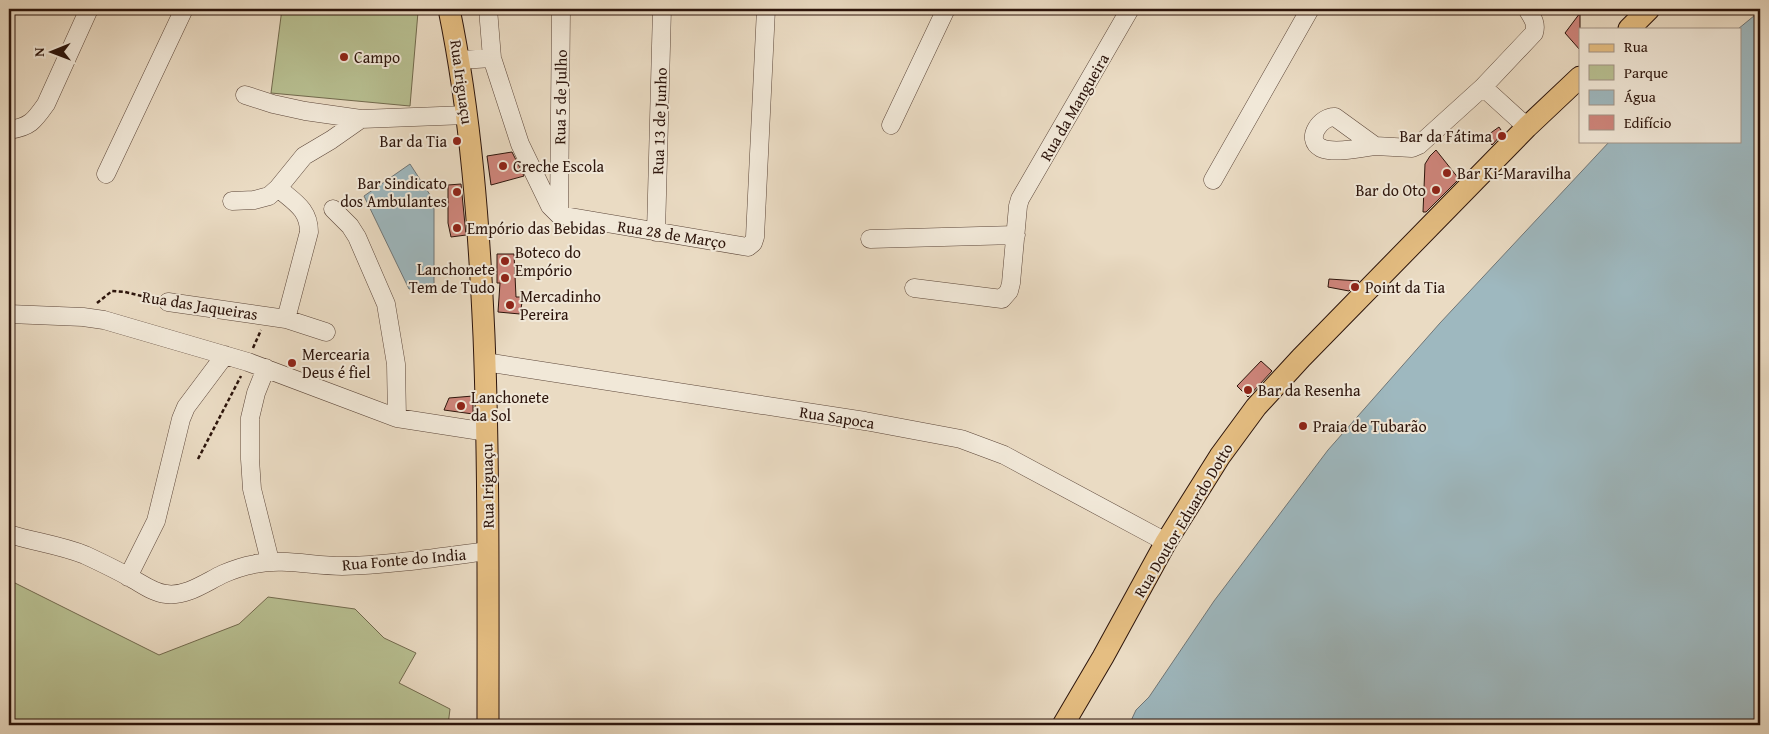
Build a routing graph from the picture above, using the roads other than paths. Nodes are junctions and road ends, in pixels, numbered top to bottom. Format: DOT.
graph roads {
  1 [pos="90,9"];
  2 [pos="184,9"];
  3 [pos="450,9"];
  4 [pos="488,9"];
  5 [pos="561,9"];
  6 [pos="662,9"];
  7 [pos="766,9"];
  8 [pos="946,9"];
  9 [pos="1130,9"];
  10 [pos="1310,9"];
  11 [pos="1526,9"];
  12 [pos="1649,9"];
  13 [pos="1630,28"];
  14 [pos="492,58"];
  15 [pos="460,60"];
  16 [pos="1579,78"];
  17 [pos="1483,87"];
  18 [pos="245,95"];
  19 [pos="467,115"];
  20 [pos="361,119"];
  21 [pos="890,125"];
  22 [pos="1527,127"];
  23 [pos="9,130"];
  24 [pos="1375,146"];
  25 [pos="106,174"];
  26 [pos="1213,180"];
  27 [pos="278,188"];
  28 [pos="232,201"];
  29 [pos="333,209"];
  30 [pos="559,215"];
  31 [pos="656,232"];
  32 [pos="1016,234"];
  33 [pos="870,239"];
  34 [pos="914,288"];
  35 [pos="168,302"];
  36 [pos="9,314"];
  37 [pos="286,319"];
  38 [pos="326,332"];
  39 [pos="225,355"];
  40 [pos="485,362"];
  41 [pos="266,368"];
  42 [pos="397,418"];
  43 [pos="487,432"];
  44 [pos="9,534"];
  45 [pos="1166,542"];
  46 [pos="488,551"];
  47 [pos="270,561"];
  48 [pos="128,576"];
  49 [pos="488,725"];
  50 [pos="1063,725"];
  1 -- 23 [label="street"];
  2 -- 25 [label="street"];
  3 -- 15 [label="main road, Rua Iriguaçu"];
  4 -- 14 [label="street"];
  5 -- 30 [label="street, Rua 5 de Julho"];
  6 -- 31 [label="street, Rua 13 de Junho"];
  7 -- 31 [label="street, Rua 28 de Março"];
  8 -- 21 [label="street"];
  9 -- 32 [label="street, Rua da Mangueira"];
  10 -- 26 [label="street"];
  11 -- 17 [label="street"];
  12 -- 13 [label="main road"];
  14 -- 15 [label="street"];
  14 -- 30 [label="street"];
  15 -- 19 [label="main road, Rua Iriguaçu"];
  16 -- 22 [label="main road, Rua Doutor Eduardo Dotto"];
  17 -- 22 [label="street"];
  17 -- 24 [label="street"];
  18 -- 20 [label="street"];
  19 -- 20 [label="street"];
  19 -- 40 [label="main road, Rua Iriguaçu"];
  20 -- 27 [label="street"];
  22 -- 45 [label="main road, Rua Doutor Eduardo Dotto"];
  27 -- 28 [label="street"];
  27 -- 37 [label="street"];
  29 -- 42 [label="street"];
  30 -- 31 [label="street, Rua 28 de Março"];
  32 -- 33 [label="street"];
  32 -- 34 [label="street"];
  35 -- 37 [label="street, Rua das Jaqueiras"];
  36 -- 39 [label="street"];
  37 -- 38 [label="street, Rua das Jaqueiras"];
  39 -- 41 [label="street"];
  39 -- 48 [label="street"];
  40 -- 43 [label="main road, Rua Iriguaçu"];
  40 -- 45 [label="street, Rua Sapoca"];
  41 -- 42 [label="street"];
  41 -- 47 [label="street"];
  42 -- 43 [label="street"];
  43 -- 46 [label="main road, Rua Iriguaçu"];
  44 -- 48 [label="street, Rua Fonte do India"];
  45 -- 50 [label="main road, Rua Doutor Eduardo Dotto"];
  46 -- 47 [label="street, Rua Fonte do India"];
  46 -- 49 [label="main road, Rua Iriguaçu"];
  47 -- 48 [label="street, Rua Fonte do India"];
}
